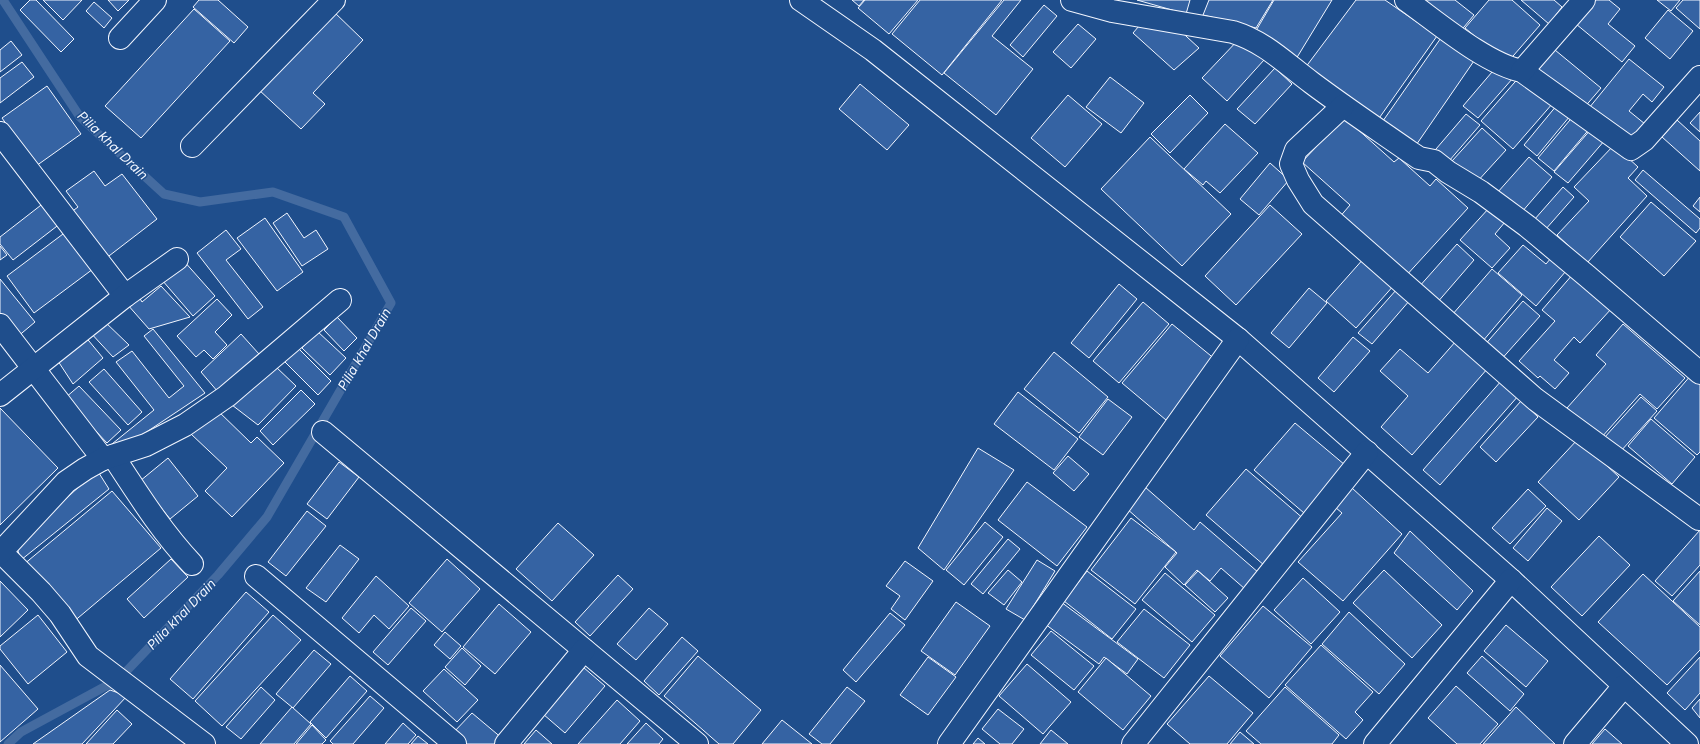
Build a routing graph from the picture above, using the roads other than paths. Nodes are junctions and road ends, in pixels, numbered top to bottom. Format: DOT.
graph roads {
  1 [pos="156,0"];
  2 [pos="334,0"];
  3 [pos="801,0"];
  4 [pos="1072,0"];
  5 [pos="1406,0"];
  6 [pos="1584,0"];
  7 [pos="120,38"];
  8 [pos="1522,71"];
  9 [pos="1700,77"];
  10 [pos="1343,106"];
  11 [pos="0,133"];
  12 [pos="192,146"];
  13 [pos="177,259"];
  14 [pos="125,296"];
  15 [pos="340,300"];
  16 [pos="0,325"];
  17 [pos="1238,339"];
  18 [pos="34,370"];
  19 [pos="1700,373"];
  20 [pos="0,395"];
  21 [pos="323,432"];
  22 [pos="1367,452"];
  23 [pos="108,458"];
  24 [pos="1700,518"];
  25 [pos="1,553"];
  26 [pos="192,564"];
  27 [pos="256,576"];
  28 [pos="1511,580"];
  29 [pos="584,650"];
  30 [pos="1624,686"];
  31 [pos="204,744"];
  32 [pos="455,744"];
  33 [pos="506,744"];
  34 [pos="697,744"];
  35 [pos="949,744"];
  36 [pos="1133,744"];
  37 [pos="1375,744"];
  38 [pos="1575,744"];
  39 [pos="1688,744"];
  1 -- 7 [label="street"];
  2 -- 12 [label="street"];
  3 -- 17 [label="street"];
  4 -- 10 [label="street"];
  5 -- 8 [label="street"];
  6 -- 8 [label="street"];
  8 -- 9 [label="street"];
  10 -- 19 [label="street"];
  10 -- 24 [label="street"];
  11 -- 14 [label="street"];
  13 -- 14 [label="street"];
  14 -- 18 [label="street"];
  15 -- 23 [label="street"];
  16 -- 18 [label="street"];
  17 -- 22 [label="street"];
  17 -- 35 [label="street"];
  18 -- 20 [label="street"];
  18 -- 23 [label="street"];
  21 -- 29 [label="street"];
  22 -- 28 [label="street"];
  22 -- 36 [label="street"];
  23 -- 25 [label="street"];
  23 -- 26 [label="street"];
  25 -- 31 [label="street"];
  27 -- 32 [label="street"];
  28 -- 30 [label="street"];
  28 -- 37 [label="street"];
  29 -- 33 [label="street"];
  29 -- 34 [label="street"];
  30 -- 38 [label="street"];
  30 -- 39 [label="street"];
}
